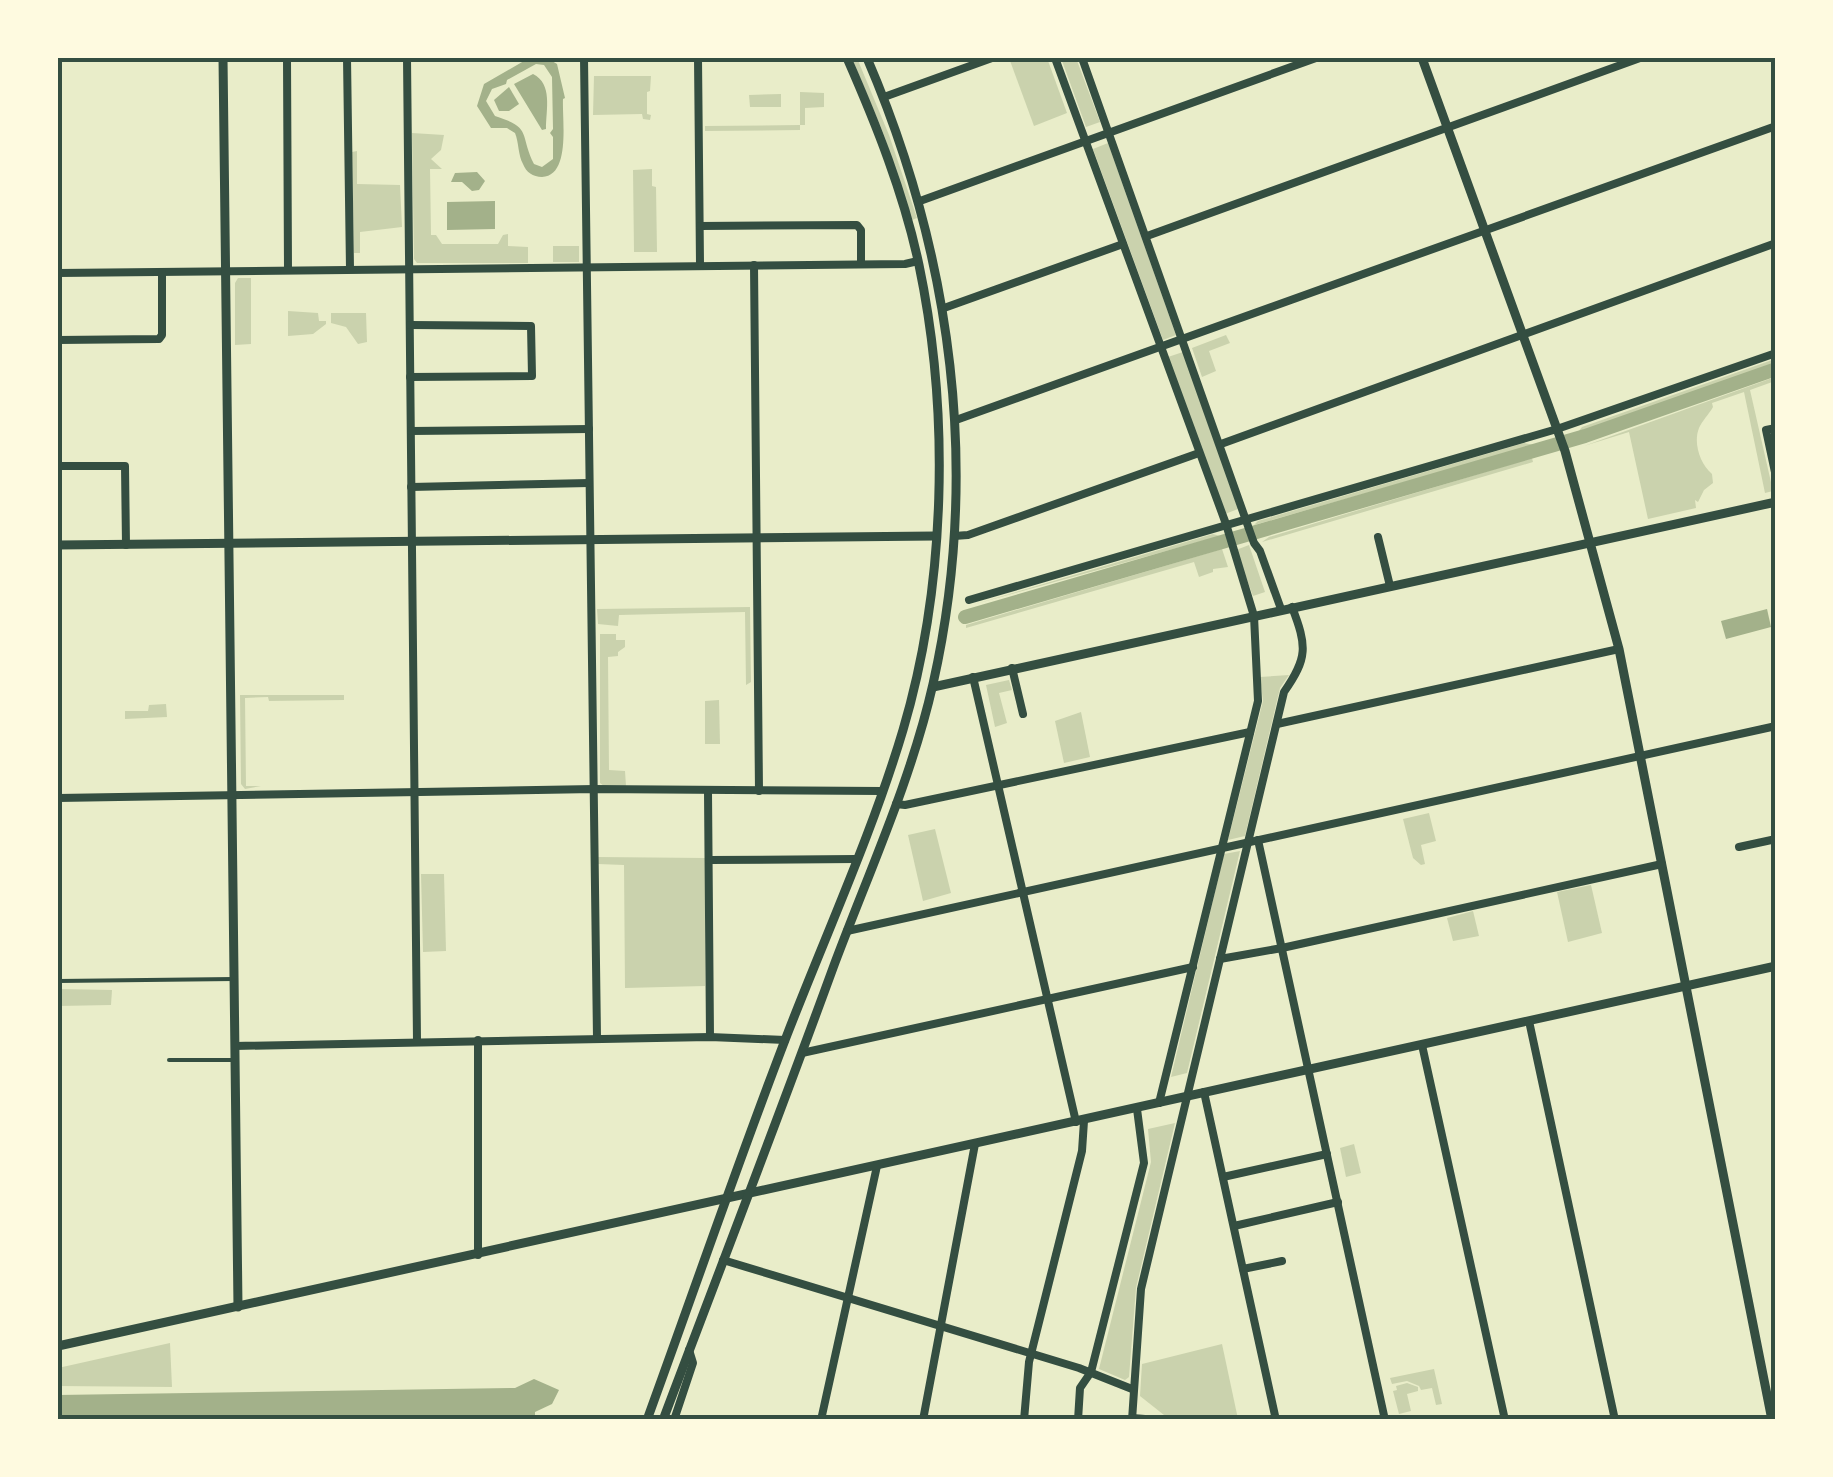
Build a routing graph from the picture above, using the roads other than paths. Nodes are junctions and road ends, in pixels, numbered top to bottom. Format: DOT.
graph roads {
  1 [pos="224,58"];
  2 [pos="287,58"];
  3 [pos="347,58"];
  4 [pos="407,58"];
  5 [pos="584,58"];
  6 [pos="698,58"];
  7 [pos="847,58"];
  8 [pos="867,58"];
  9 [pos="992,58"];
  10 [pos="1055,58"];
  11 [pos="1082,58"];
  12 [pos="1316,58"];
  13 [pos="1422,58"];
  14 [pos="1640,58"];
  15 [pos="884,98"];
  16 [pos="1776,126"];
  17 [pos="1447,128"];
  18 [pos="1109,132"];
  19 [pos="1086,140"];
  20 [pos="920,201"];
  21 [pos="700,226"];
  22 [pos="1484,232"];
  23 [pos="1146,236"];
  24 [pos="1776,243"];
  25 [pos="1123,244"];
  26 [pos="918,261"];
  27 [pos="700,264"];
  28 [pos="861,264"];
  29 [pos="754,265"];
  30 [pos="586,267"];
  31 [pos="350,269"];
  32 [pos="288,270"];
  33 [pos="408,270"];
  34 [pos="162,272"];
  35 [pos="226,272"];
  36 [pos="58,274"];
  37 [pos="944,308"];
  38 [pos="410,325"];
  39 [pos="1521,334"];
  40 [pos="58,340"];
  41 [pos="1183,340"];
  42 [pos="1161,348"];
  43 [pos="1776,352"];
  44 [pos="410,377"];
  45 [pos="956,420"];
  46 [pos="589,428"];
  47 [pos="1776,428"];
  48 [pos="411,432"];
  49 [pos="1558,432"];
  50 [pos="1221,444"];
  51 [pos="1199,452"];
  52 [pos="58,466"];
  53 [pos="1776,477"];
  54 [pos="589,483"];
  55 [pos="412,487"];
  56 [pos="1776,502"];
  57 [pos="1248,521"];
  58 [pos="1226,527"];
  59 [pos="935,536"];
  60 [pos="954,536"];
  61 [pos="1378,537"];
  62 [pos="756,538"];
  63 [pos="590,540"];
  64 [pos="412,542"];
  65 [pos="1592,542"];
  66 [pos="126,544"];
  67 [pos="229,544"];
  68 [pos="58,545"];
  69 [pos="1390,586"];
  70 [pos="968,600"];
  71 [pos="1286,608"];
  72 [pos="1254,616"];
  73 [pos="1618,649"];
  74 [pos="1012,668"];
  75 [pos="973,677"];
  76 [pos="933,687"];
  77 [pos="1023,714"];
  78 [pos="1277,724"];
  79 [pos="1776,726"];
  80 [pos="1250,732"];
  81 [pos="1640,756"];
  82 [pos="999,784"];
  83 [pos="594,790"];
  84 [pos="759,791"];
  85 [pos="882,791"];
  86 [pos="414,792"];
  87 [pos="708,792"];
  88 [pos="232,795"];
  89 [pos="58,798"];
  90 [pos="896,804"];
  91 [pos="1776,838"];
  92 [pos="1258,840"];
  93 [pos="1246,843"];
  94 [pos="1739,847"];
  95 [pos="1220,848"];
  96 [pos="856,858"];
  97 [pos="709,860"];
  98 [pos="1662,864"];
  99 [pos="1024,892"];
  100 [pos="847,931"];
  101 [pos="1282,948"];
  102 [pos="1220,958"];
  103 [pos="1193,967"];
  104 [pos="1775,968"];
  105 [pos="234,979"];
  106 [pos="58,981"];
  107 [pos="1688,987"];
  108 [pos="1046,1000"];
  109 [pos="1529,1021"];
  110 [pos="710,1037"];
  111 [pos="597,1038"];
  112 [pos="416,1040"];
  113 [pos="478,1040"];
  114 [pos="785,1040"];
  115 [pos="1422,1045"];
  116 [pos="235,1046"];
  117 [pos="802,1054"];
  118 [pos="169,1060"];
  119 [pos="236,1060"];
  120 [pos="1309,1070"];
  121 [pos="1204,1092"];
  122 [pos="1188,1095"];
  123 [pos="1159,1103"];
  124 [pos="1137,1109"];
  125 [pos="1080,1121"];
  126 [pos="974,1144"];
  127 [pos="1327,1154"];
  128 [pos="877,1166"];
  129 [pos="1223,1177"];
  130 [pos="747,1195"];
  131 [pos="727,1200"];
  132 [pos="1338,1202"];
  133 [pos="1234,1226"];
  134 [pos="478,1255"];
  135 [pos="722,1260"];
  136 [pos="1282,1261"];
  137 [pos="1244,1270"];
  138 [pos="848,1298"];
  139 [pos="238,1307"];
  140 [pos="942,1325"];
  141 [pos="58,1346"];
  142 [pos="689,1350"];
  143 [pos="1032,1354"];
  144 [pos="1091,1372"];
  145 [pos="1132,1389"];
  146 [pos="1132,1419"];
  147 [pos="647,1420"];
  148 [pos="663,1420"];
  149 [pos="674,1420"];
  150 [pos="822,1420"];
  151 [pos="923,1420"];
  152 [pos="1024,1420"];
  153 [pos="1078,1420"];
  154 [pos="1158,1420"];
  155 [pos="1276,1420"];
  156 [pos="1385,1420"];
  157 [pos="1505,1420"];
  158 [pos="1615,1420"];
  159 [pos="1772,1420"];
  1 -- 35 [label="street"];
  2 -- 32 [label="street"];
  3 -- 31 [label="street"];
  4 -- 33 [label="street"];
  5 -- 30 [label="street"];
  6 -- 21 [label="street"];
  7 -- 26 [label="street"];
  8 -- 15 [label="street"];
  9 -- 15 [label="street"];
  10 -- 19 [label="street"];
  11 -- 18 [label="street"];
  12 -- 18 [label="street"];
  13 -- 17 [label="street"];
  14 -- 17 [label="street"];
  15 -- 20 [label="street"];
  16 -- 22 [label="street"];
  17 -- 22 [label="street"];
  17 -- 23 [label="street"];
  18 -- 19 [label="street"];
  18 -- 23 [label="street"];
  19 -- 20 [label="street"];
  19 -- 25 [label="street"];
  20 -- 37 [label="street"];
  21 -- 27 [label="street"];
  21 -- 28 [label="street"];
  22 -- 39 [label="street"];
  22 -- 41 [label="street"];
  23 -- 41 [label="street"];
  24 -- 39 [label="street"];
  25 -- 37 [label="street"];
  25 -- 42 [label="street"];
  26 -- 28 [label="street"];
  26 -- 59 [label="street"];
  27 -- 29 [label="street"];
  27 -- 30 [label="street"];
  28 -- 29 [label="street"];
  29 -- 62 [label="street"];
  30 -- 33 [label="street"];
  30 -- 46 [label="street"];
  31 -- 32 [label="street"];
  31 -- 33 [label="street"];
  32 -- 35 [label="street"];
  33 -- 38 [label="street"];
  34 -- 35 [label="street"];
  34 -- 36 [label="street"];
  34 -- 40 [label="street"];
  35 -- 67 [label="street"];
  37 -- 45 [label="street"];
  38 -- 44 [label="street"];
  38 -- 44 [label="street"];
  39 -- 49 [label="street"];
  39 -- 50 [label="street"];
  41 -- 42 [label="street"];
  41 -- 50 [label="street"];
  42 -- 45 [label="street"];
  42 -- 51 [label="street"];
  43 -- 49 [label="street"];
  44 -- 48 [label="street"];
  45 -- 60 [label="street"];
  46 -- 48 [label="street"];
  46 -- 54 [label="street"];
  47 -- 53 [label="street"];
  48 -- 55 [label="street"];
  49 -- 57 [label="street"];
  49 -- 65 [label="street"];
  50 -- 57 [label="street"];
  51 -- 58 [label="street"];
  51 -- 60 [label="street"];
  52 -- 66 [label="street"];
  54 -- 55 [label="street"];
  54 -- 63 [label="street"];
  55 -- 64 [label="street"];
  56 -- 65 [label="street"];
  57 -- 58 [label="street"];
  57 -- 71 [label="street"];
  58 -- 70 [label="street"];
  58 -- 72 [label="street"];
  59 -- 62 [label="street"];
  59 -- 85 [label="street"];
  60 -- 76 [label="street"];
  61 -- 69 [label="street"];
  62 -- 63 [label="street"];
  62 -- 84 [label="street"];
  63 -- 64 [label="street"];
  63 -- 83 [label="street"];
  64 -- 67 [label="street"];
  64 -- 86 [label="street"];
  65 -- 69 [label="street"];
  65 -- 73 [label="street"];
  66 -- 67 [label="street"];
  66 -- 68 [label="street"];
  67 -- 88 [label="street"];
  69 -- 71 [label="street"];
  71 -- 72 [label="street"];
  71 -- 78 [label="street"];
  72 -- 74 [label="street"];
  72 -- 80 [label="street"];
  73 -- 78 [label="street"];
  73 -- 81 [label="street"];
  74 -- 75 [label="street"];
  74 -- 77 [label="street"];
  75 -- 76 [label="street"];
  75 -- 82 [label="street"];
  76 -- 90 [label="street"];
  78 -- 93 [label="street"];
  79 -- 81 [label="street"];
  80 -- 82 [label="street"];
  80 -- 95 [label="street"];
  81 -- 92 [label="street"];
  81 -- 98 [label="street"];
  82 -- 90 [label="street"];
  82 -- 99 [label="street"];
  83 -- 86 [label="street"];
  83 -- 87 [label="street"];
  83 -- 111 [label="street"];
  84 -- 85 [label="street"];
  84 -- 87 [label="street"];
  85 -- 96 [label="street"];
  86 -- 88 [label="street"];
  86 -- 112 [label="street"];
  87 -- 97 [label="street"];
  88 -- 89 [label="street"];
  88 -- 105 [label="street"];
  90 -- 100 [label="street"];
  91 -- 94 [label="street"];
  92 -- 93 [label="street"];
  92 -- 101 [label="street"];
  93 -- 95 [label="street"];
  93 -- 102 [label="street"];
  95 -- 99 [label="street"];
  95 -- 103 [label="street"];
  96 -- 97 [label="street"];
  96 -- 114 [label="street"];
  97 -- 110 [label="street"];
  98 -- 101 [label="street"];
  98 -- 107 [label="street"];
  99 -- 100 [label="street"];
  99 -- 108 [label="street"];
  100 -- 117 [label="street"];
  101 -- 102 [label="street"];
  101 -- 120 [label="street"];
  102 -- 122 [label="street"];
  103 -- 108 [label="street"];
  103 -- 123 [label="street"];
  104 -- 107 [label="street"];
  105 -- 106 [label="lane"];
  105 -- 116 [label="street"];
  107 -- 109 [label="street"];
  107 -- 159 [label="street"];
  108 -- 117 [label="street"];
  108 -- 125 [label="street"];
  109 -- 115 [label="street"];
  109 -- 158 [label="street"];
  110 -- 111 [label="street"];
  110 -- 114 [label="street"];
  111 -- 113 [label="street"];
  112 -- 113 [label="street"];
  112 -- 116 [label="street"];
  113 -- 134 [label="street"];
  114 -- 131 [label="street"];
  115 -- 120 [label="street"];
  115 -- 157 [label="street"];
  116 -- 119 [label="street"];
  117 -- 130 [label="street"];
  118 -- 119 [label="lane"];
  119 -- 139 [label="street"];
  120 -- 121 [label="street"];
  120 -- 127 [label="street"];
  121 -- 122 [label="street"];
  121 -- 129 [label="street"];
  122 -- 123 [label="street"];
  122 -- 145 [label="street"];
  123 -- 124 [label="street"];
  124 -- 125 [label="street"];
  124 -- 144 [label="street"];
  125 -- 126 [label="street"];
  125 -- 143 [label="street"];
  126 -- 128 [label="street"];
  126 -- 140 [label="street"];
  127 -- 129 [label="street"];
  127 -- 132 [label="street"];
  128 -- 130 [label="street"];
  128 -- 138 [label="street"];
  129 -- 133 [label="street"];
  130 -- 131 [label="street"];
  130 -- 135 [label="street"];
  131 -- 134 [label="street"];
  131 -- 147 [label="street"];
  132 -- 133 [label="street"];
  132 -- 156 [label="street"];
  133 -- 137 [label="street"];
  134 -- 139 [label="street"];
  135 -- 138 [label="street"];
  135 -- 142 [label="street"];
  136 -- 137 [label="street"];
  137 -- 155 [label="street"];
  138 -- 140 [label="street"];
  138 -- 150 [label="street"];
  139 -- 141 [label="street"];
  140 -- 143 [label="street"];
  140 -- 151 [label="street"];
  142 -- 148 [label="street"];
  142 -- 149 [label="street"];
  143 -- 144 [label="street"];
  143 -- 152 [label="street"];
  144 -- 145 [label="street"];
  144 -- 153 [label="street"];
  145 -- 146 [label="street"];
  146 -- 154 [label="street"];
}
